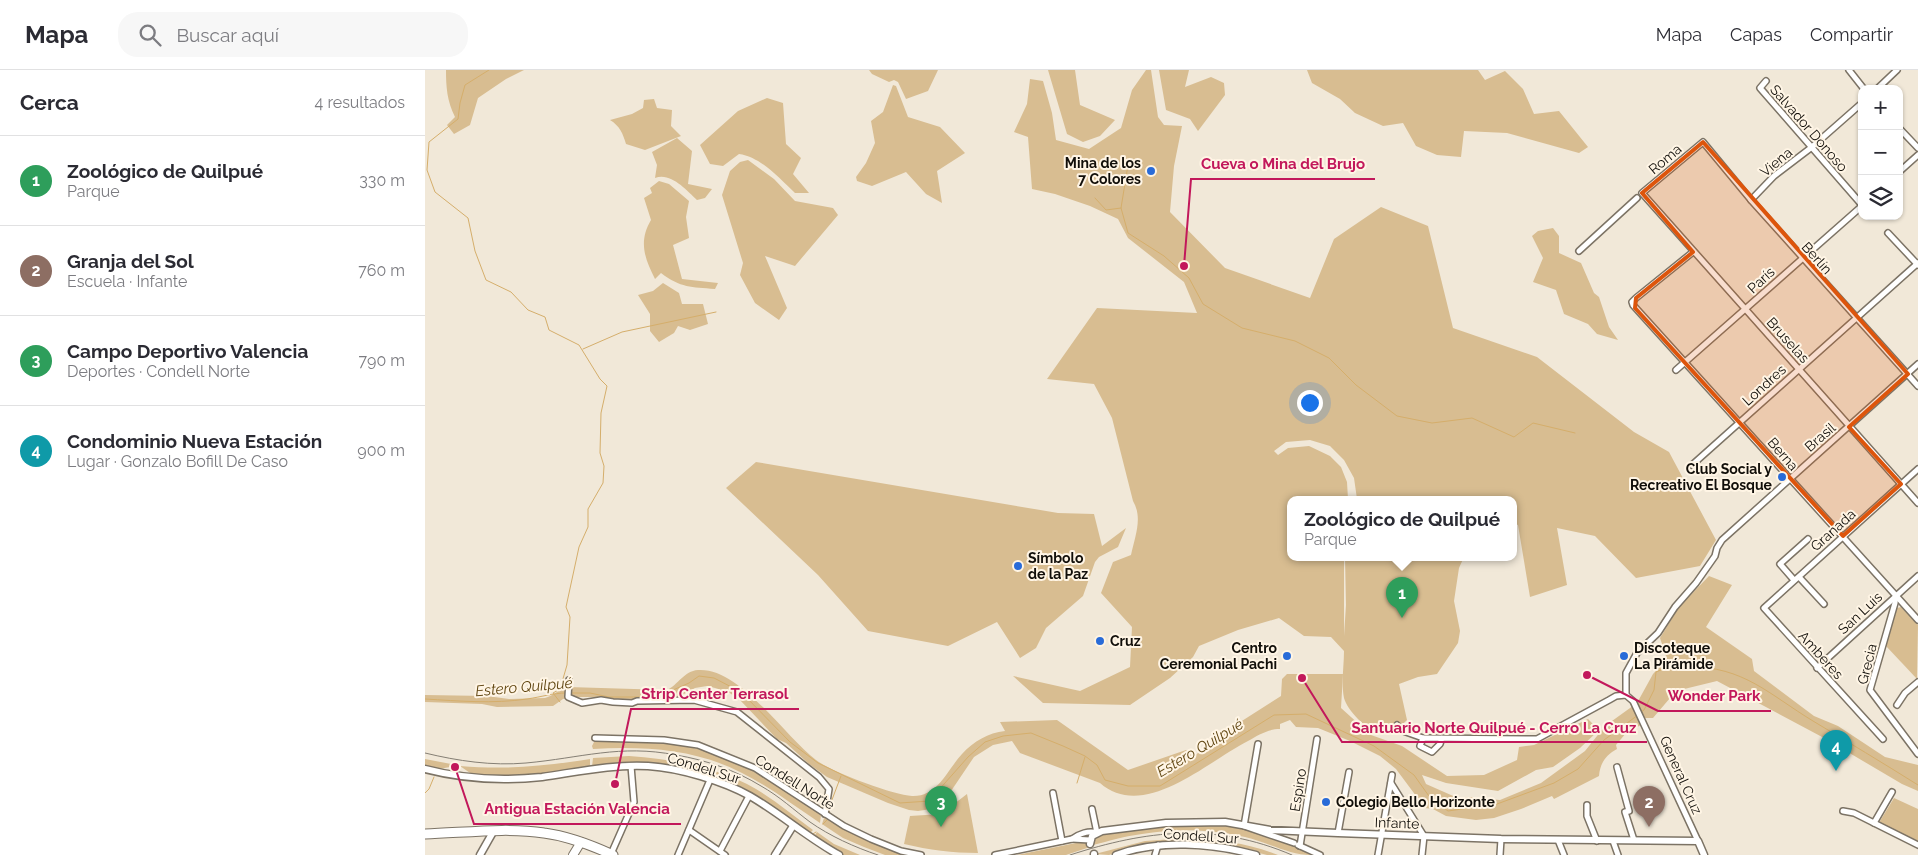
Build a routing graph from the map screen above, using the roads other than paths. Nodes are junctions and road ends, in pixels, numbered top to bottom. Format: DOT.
graph roads {
  1 [pos="1849,70"];
  2 [pos="1897,70"];
  3 [pos="1766,81"];
  4 [pos="1861,85"];
  5 [pos="1881,85"];
  6 [pos="1858,107"];
  7 [pos="1901,130"];
  8 [pos="1703,142"];
  9 [pos="1812,147"];
  10 [pos="1918,148"];
  11 [pos="1918,155"];
  12 [pos="1903,168"];
  13 [pos="1642,193"];
  14 [pos="1637,198"];
  15 [pos="1751,200"];
  16 [pos="1858,201"];
  17 [pos="1858,209"];
  18 [pos="1888,233"];
  19 [pos="1579,251"];
  20 [pos="1693,252"];
  21 [pos="1802,258"];
  22 [pos="1918,264"];
  23 [pos="1745,310"];
  24 [pos="1855,317"];
  25 [pos="1685,362"];
  26 [pos="1918,364"];
  27 [pos="1799,368"];
  28 [pos="1676,370"];
  29 [pos="1907,374"];
  30 [pos="1918,386"];
  31 [pos="1740,422"];
  32 [pos="1849,427"];
  33 [pos="1692,465"];
  34 [pos="1918,469"];
  35 [pos="1790,478"];
  36 [pos="1901,484"];
  37 [pos="1918,502"];
  38 [pos="1843,536"];
  39 [pos="1808,539"];
  40 [pos="1918,576"];
  41 [pos="1797,578"];
  42 [pos="1896,595"];
  43 [pos="1824,604"];
  44 [pos="1764,608"];
  45 [pos="1918,620"];
  46 [pos="1817,668"];
  47 [pos="569,680"];
  48 [pos="1918,682"];
  49 [pos="1627,695"];
  50 [pos="1897,705"];
  51 [pos="1397,725"];
  52 [pos="595,738"];
  53 [pos="1423,738"];
  54 [pos="1442,738"];
  55 [pos="1317,739"];
  56 [pos="1883,739"];
  57 [pos="1258,744"];
  58 [pos="1918,754"];
  59 [pos="631,766"];
  60 [pos="1617,767"];
  61 [pos="425,769"];
  62 [pos="1349,772"];
  63 [pos="1392,775"];
  64 [pos="710,780"];
  65 [pos="1391,783"];
  66 [pos="1892,792"];
  67 [pos="1053,793"];
  68 [pos="749,796"];
  69 [pos="1587,805"];
  70 [pos="1093,809"];
  71 [pos="1843,811"];
  72 [pos="825,814"];
  73 [pos="1874,823"];
  74 [pos="793,826"];
  75 [pos="1244,826"];
  76 [pos="689,830"];
  77 [pos="1270,830"];
  78 [pos="1303,831"];
  79 [pos="493,832"];
  80 [pos="1097,833"];
  81 [pos="1338,833"];
  82 [pos="425,834"];
  83 [pos="1381,835"];
  84 [pos="1424,836"];
  85 [pos="1072,839"];
  86 [pos="1501,839"];
  87 [pos="1558,840"];
  88 [pos="1634,840"];
  89 [pos="1062,841"];
  90 [pos="1597,841"];
  91 [pos="1613,841"];
  92 [pos="1698,841"];
  93 [pos="581,842"];
  94 [pos="1090,842"];
  95 [pos="1294,844"];
  96 [pos="1158,845"];
  97 [pos="1918,845"];
  98 [pos="1300,846"];
  99 [pos="720,852"];
  100 [pos="612,854"];
  101 [pos="480,855"];
  102 [pos="573,855"];
  103 [pos="678,855"];
  104 [pos="725,855"];
  105 [pos="775,855"];
  106 [pos="839,855"];
  107 [pos="921,855"];
  108 [pos="995,855"];
  109 [pos="1116,855"];
  110 [pos="1155,855"];
  111 [pos="1256,855"];
  112 [pos="1320,855"];
  113 [pos="1378,855"];
  114 [pos="1422,855"];
  115 [pos="1500,855"];
  116 [pos="1564,855"];
  117 [pos="1618,855"];
  118 [pos="1704,855"];
  1 -- 4 [label="street"];
  2 -- 5 [label="street"];
  3 -- 9 [label="street, Salvador Donoso"];
  6 -- 9 [label="street, Viena"];
  7 -- 10 [label="street"];
  8 -- 13 [label="street, Roma"];
  8 -- 15 [label="street, Berlín"];
  9 -- 15 [label="street, Viena"];
  9 -- 16 [label="street, Salvador Donoso"];
  11 -- 12 [label="street"];
  13 -- 20 [label="street, Bruselas"];
  14 -- 19 [label="street"];
  15 -- 21 [label="street, Berlín"];
  17 -- 21 [label="street, París"];
  18 -- 22 [label="street"];
  20 -- 23 [label="street, Bruselas"];
  20 -- 25 [label="street, Berna"];
  21 -- 23 [label="street, París"];
  21 -- 24 [label="street, Berlín"];
  22 -- 24 [label="street, Londres"];
  23 -- 25 [label="street, París"];
  23 -- 27 [label="street, Bruselas"];
  24 -- 27 [label="street, Londres"];
  24 -- 29 [label="street, Berlín"];
  25 -- 28 [label="street, París"];
  25 -- 31 [label="street, Berna"];
  26 -- 29 [label="street, Brasil"];
  27 -- 31 [label="street, Londres"];
  27 -- 32 [label="street, Bruselas"];
  29 -- 30 [label="street, Berlín"];
  29 -- 32 [label="street, Brasil"];
  31 -- 33 [label="street, Londres"];
  31 -- 35 [label="street, Berna"];
  32 -- 35 [label="street, Brasil"];
  32 -- 36 [label="street, Bruselas"];
  34 -- 36 [label="street, Granada"];
  35 -- 38 [label="street, Berna"];
  35 -- 49 [label="street, Brasil"];
  36 -- 37 [label="street, Bruselas"];
  36 -- 38 [label="street, Granada"];
  38 -- 41 [label="street, Granada"];
  38 -- 42 [label="street, Berna"];
  39 -- 41 [label="street"];
  40 -- 42 [label="street, San Luis"];
  41 -- 43 [label="street"];
  41 -- 44 [label="street, Granada"];
  42 -- 45 [label="street, Berna"];
  42 -- 46 [label="street, San Luis"];
  42 -- 58 [label="street, Grecia"];
  44 -- 46 [label="street, Amberes"];
  46 -- 56 [label="street, Amberes"];
  47 -- 72 [label="street"];
  48 -- 50 [label="street"];
  49 -- 54 [label="street"];
  49 -- 92 [label="street, General Cruz"];
  51 -- 53 [label="street"];
  52 -- 72 [label="street, Condell Norte"];
  53 -- 54 [label="street"];
  53 -- 54 [label="street"];
  55 -- 78 [label="street, Espino"];
  57 -- 75 [label="street"];
  59 -- 61 [label="street, Condell Sur"];
  59 -- 64 [label="street, Condell Sur"];
  59 -- 100 [label="street"];
  60 -- 88 [label="street"];
  62 -- 81 [label="street"];
  63 -- 65 [label="street"];
  64 -- 68 [label="street, Condell Sur"];
  64 -- 76 [label="street"];
  65 -- 83 [label="street"];
  65 -- 84 [label="street"];
  66 -- 73 [label="street"];
  67 -- 89 [label="street"];
  68 -- 74 [label="street, Condell Sur"];
  68 -- 99 [label="street"];
  69 -- 90 [label="street"];
  70 -- 80 [label="street"];
  71 -- 73 [label="street"];
  72 -- 107 [label="street, Condell Norte"];
  73 -- 97 [label="street"];
  74 -- 105 [label="street"];
  74 -- 106 [label="street, Condell Sur"];
  75 -- 77 [label="street, Infante"];
  75 -- 80 [label="street, Infante"];
  75 -- 95 [label="street"];
  76 -- 99 [label="street"];
  76 -- 103 [label="street"];
  77 -- 78 [label="street, Infante"];
  77 -- 95 [label="street"];
  78 -- 81 [label="street, Infante"];
  78 -- 98 [label="street, Espino"];
  79 -- 82 [label="main road"];
  79 -- 93 [label="main road"];
  79 -- 101 [label="street"];
  80 -- 85 [label="street, Infante"];
  80 -- 94 [label="street, Infante"];
  81 -- 83 [label="street, Infante"];
  83 -- 84 [label="street, Infante"];
  83 -- 113 [label="street"];
  84 -- 86 [label="street, Infante"];
  84 -- 114 [label="street"];
  85 -- 89 [label="street, Infante"];
  85 -- 94 [label="street, Infante"];
  86 -- 87 [label="street, Infante"];
  86 -- 115 [label="street"];
  87 -- 90 [label="street, Infante"];
  87 -- 116 [label="street"];
  88 -- 91 [label="street, Infante"];
  88 -- 92 [label="street, Infante"];
  89 -- 108 [label="street, Infante"];
  90 -- 91 [label="street, Infante"];
  91 -- 117 [label="street"];
  92 -- 118 [label="street, General Cruz"];
  93 -- 100 [label="main road"];
  93 -- 102 [label="main road"];
  95 -- 98 [label="street"];
  96 -- 109 [label="street, Condell Sur"];
  96 -- 110 [label="street"];
  96 -- 111 [label="street, Condell Sur"];
  98 -- 112 [label="street"];
  99 -- 104 [label="street"];
}
